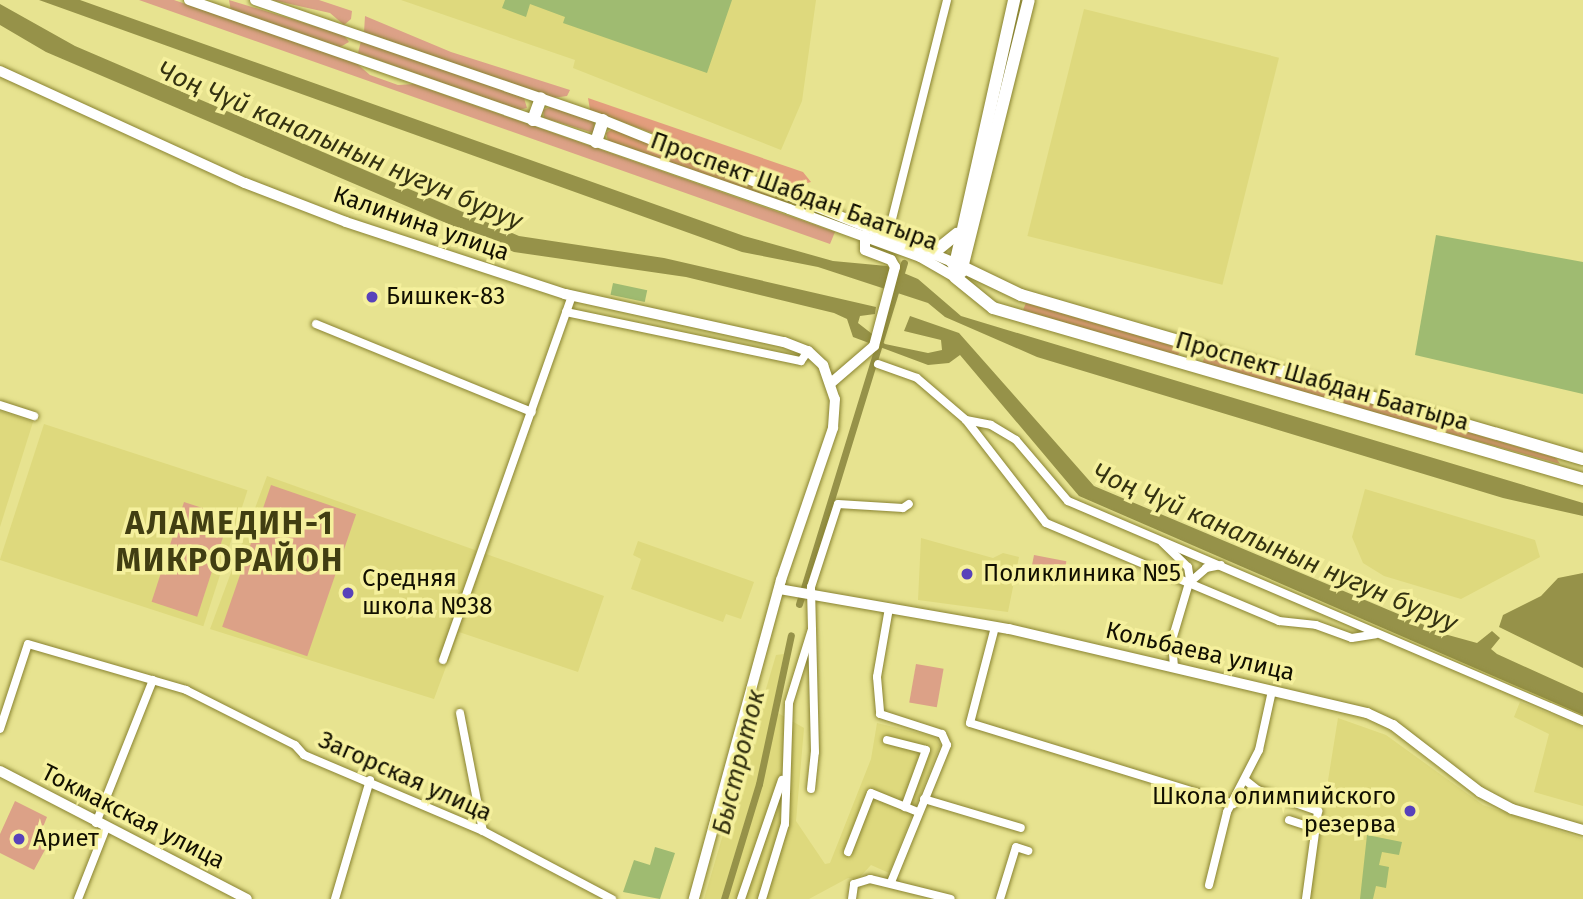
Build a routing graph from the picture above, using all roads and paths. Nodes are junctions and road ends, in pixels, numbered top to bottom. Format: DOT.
graph roads {
  1 [pos="189,0"];
  2 [pos="225,0"];
  3 [pos="254,0"];
  4 [pos="947,0"];
  5 [pos="1014,0"];
  6 [pos="1029,0"];
  7 [pos="218,11"];
  8 [pos="356,34"];
  9 [pos="349,55"];
  10 [pos="0,71"];
  11 [pos="541,98"];
  12 [pos="533,120"];
  13 [pos="603,120"];
  14 [pos="596,142"];
  15 [pos="961,227"];
  16 [pos="974,231"];
  17 [pos="888,235"];
  18 [pos="865,236"];
  19 [pos="932,254"];
  20 [pos="952,262"];
  21 [pos="965,267"];
  22 [pos="955,277"];
  23 [pos="986,278"];
  24 [pos="967,290"];
  25 [pos="572,295"];
  26 [pos="1021,295"];
  27 [pos="566,312"];
  28 [pos="1015,315"];
  29 [pos="316,324"];
  30 [pos="1195,346"];
  31 [pos="808,351"];
  32 [pos="878,365"];
  33 [pos="1190,365"];
  34 [pos="831,383"];
  35 [pos="1336,388"];
  36 [pos="0,405"];
  37 [pos="1331,406"];
  38 [pos="532,412"];
  39 [pos="34,416"];
  40 [pos="966,420"];
  41 [pos="1568,456"];
  42 [pos="1583,459"];
  43 [pos="1563,474"];
  44 [pos="1583,479"];
  45 [pos="909,504"];
  46 [pos="1157,538"];
  47 [pos="1221,565"];
  48 [pos="1189,583"];
  49 [pos="779,589"];
  50 [pos="809,597"];
  51 [pos="889,608"];
  52 [pos="814,626"];
  53 [pos="995,627"];
  54 [pos="1378,634"];
  55 [pos="443,660"];
  56 [pos="1174,668"];
  57 [pos="153,680"];
  58 [pos="1272,691"];
  59 [pos="460,713"];
  60 [pos="1583,721"];
  61 [pos="0,729"];
  62 [pos="887,740"];
  63 [pos="0,771"];
  64 [pos="783,777"];
  65 [pos="370,780"];
  66 [pos="1245,780"];
  67 [pos="811,789"];
  68 [pos="924,799"];
  69 [pos="1234,804"];
  70 [pos="905,807"];
  71 [pos="918,812"];
  72 [pos="1289,820"];
  73 [pos="101,825"];
  74 [pos="1021,828"];
  75 [pos="1317,829"];
  76 [pos="1583,830"];
  77 [pos="484,831"];
  78 [pos="1027,851"];
  79 [pos="848,852"];
  80 [pos="891,883"];
  81 [pos="1209,885"];
  82 [pos="78,899"];
  83 [pos="247,899"];
  84 [pos="335,899"];
  85 [pos="612,899"];
  86 [pos="694,899"];
  87 [pos="741,899"];
  88 [pos="762,899"];
  89 [pos="852,899"];
  90 [pos="951,899"];
  91 [pos="1000,899"];
  92 [pos="1306,899"];
  1 -- 7 [label="main road, Проспект Шабдан Баатыра"];
  2 -- 7 [label="main road"];
  3 -- 8 [label="main road, Проспект Шабдан Баатыра"];
  4 -- 17 [label="street"];
  5 -- 15 [label="main road"];
  6 -- 16 [label="main road"];
  7 -- 9 [label="main road, Проспект Шабдан Баатыра"];
  8 -- 9 [label="main road"];
  8 -- 11 [label="main road, Проспект Шабдан Баатыра"];
  9 -- 12 [label="main road, Проспект Шабдан Баатыра"];
  10 -- 25 [label="main road, Калинина улица"];
  11 -- 12 [label="main road"];
  11 -- 13 [label="main road, Проспект Шабдан Баатыра"];
  12 -- 14 [label="main road, Проспект Шабдан Баатыра"];
  13 -- 14 [label="main road"];
  13 -- 17 [label="main road, Проспект Шабдан Баатыра"];
  14 -- 18 [label="main road, Проспект Шабдан Баатыра"];
  15 -- 19 [label="main road"];
  15 -- 20 [label="main road"];
  16 -- 21 [label="main road"];
  16 -- 23 [label="main road"];
  17 -- 19 [label="main road, Проспект Шабдан Баатыра"];
  18 -- 22 [label="main road, Проспект Шабдан Баатыра"];
  18 -- 34 [label="street"];
  19 -- 20 [label="main road, Проспект Шабдан Баатыра"];
  20 -- 21 [label="main road, Проспект Шабдан Баатыра"];
  20 -- 22 [label="main road"];
  21 -- 22 [label="main road"];
  21 -- 23 [label="main road, Проспект Шабдан Баатыра"];
  22 -- 24 [label="main road, Проспект Шабдан Баатыра"];
  23 -- 24 [label="main road"];
  23 -- 26 [label="main road, Проспект Шабдан Баатыра"];
  24 -- 28 [label="main road, Проспект Шабдан Баатыра"];
  25 -- 27 [label="street"];
  25 -- 31 [label="main road, Калинина улица"];
  26 -- 28 [label="main road"];
  26 -- 30 [label="main road, Проспект Шабдан Баатыра"];
  27 -- 31 [label="street"];
  27 -- 38 [label="street"];
  28 -- 33 [label="main road, Проспект Шабдан Баатыра"];
  29 -- 38 [label="street"];
  30 -- 33 [label="main road"];
  30 -- 35 [label="main road, Проспект Шабдан Баатыра"];
  31 -- 34 [label="main road"];
  32 -- 40 [label="street"];
  33 -- 37 [label="main road, Проспект Шабдан Баатыра"];
  34 -- 49 [label="main road"];
  35 -- 37 [label="main road"];
  35 -- 41 [label="main road, Проспект Шабдан Баатыра"];
  36 -- 39 [label="street"];
  37 -- 43 [label="main road, Проспект Шабдан Баатыра"];
  38 -- 55 [label="street"];
  40 -- 46 [label="street"];
  40 -- 48 [label="street"];
  41 -- 42 [label="main road, Проспект Шабдан Баатыра"];
  41 -- 43 [label="main road"];
  43 -- 44 [label="main road, Проспект Шабдан Баатыра"];
  45 -- 50 [label="street"];
  46 -- 47 [label="street"];
  46 -- 48 [label="street"];
  47 -- 48 [label="street"];
  47 -- 54 [label="street"];
  48 -- 54 [label="street"];
  48 -- 56 [label="street"];
  49 -- 50 [label="main road, Кольбаева улица"];
  49 -- 86 [label="main road"];
  50 -- 51 [label="main road, Кольбаева улица"];
  50 -- 52 [label="street"];
  51 -- 53 [label="main road, Кольбаева улица"];
  51 -- 68 [label="street"];
  52 -- 64 [label="street"];
  52 -- 67 [label="street"];
  53 -- 56 [label="main road, Кольбаева улица"];
  53 -- 69 [label="street"];
  54 -- 60 [label="street"];
  56 -- 58 [label="main road, Кольбаева улица"];
  57 -- 61 [label="street, Загорская улица"];
  57 -- 65 [label="street, Загорская улица"];
  57 -- 73 [label="street"];
  58 -- 66 [label="street"];
  58 -- 76 [label="main road, Кольбаева улица"];
  59 -- 77 [label="street"];
  62 -- 70 [label="street"];
  63 -- 73 [label="main road, Токмакская улица"];
  64 -- 87 [label="street"];
  64 -- 88 [label="street"];
  65 -- 77 [label="street, Загорская улица"];
  65 -- 84 [label="street"];
  66 -- 69 [label="street"];
  66 -- 75 [label="street"];
  68 -- 71 [label="street"];
  68 -- 74 [label="street"];
  69 -- 81 [label="street"];
  70 -- 71 [label="street"];
  70 -- 79 [label="street"];
  71 -- 80 [label="street"];
  72 -- 75 [label="street"];
  73 -- 82 [label="street"];
  73 -- 83 [label="main road, Токмакская улица"];
  75 -- 92 [label="street"];
  77 -- 85 [label="street, Загорская улица"];
  78 -- 91 [label="street"];
  80 -- 89 [label="street"];
  80 -- 90 [label="street"];
}
